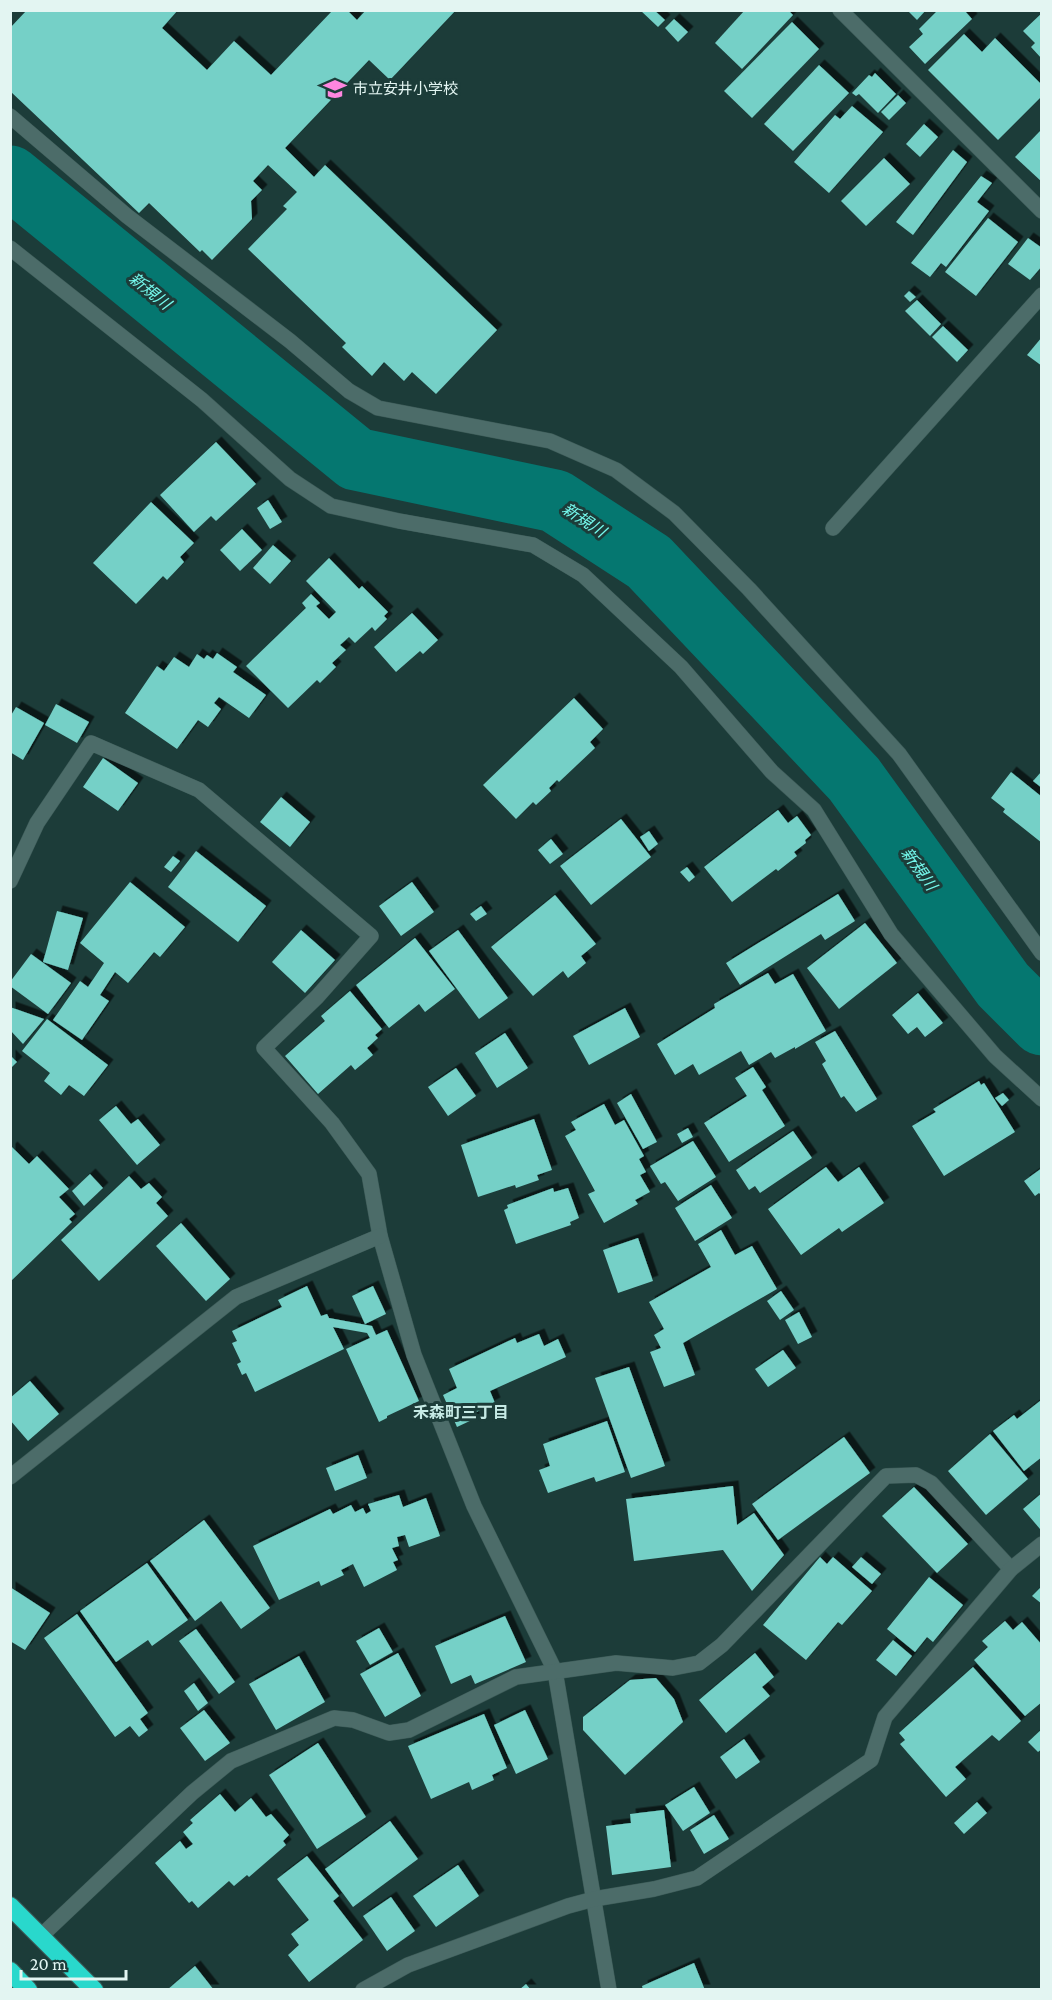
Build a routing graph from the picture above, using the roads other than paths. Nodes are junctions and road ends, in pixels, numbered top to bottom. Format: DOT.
graph roads {
  1 [pos="840,10"];
  2 [pos="10,116"];
  3 [pos="1041,211"];
  4 [pos="10,248"];
  5 [pos="1041,295"];
  6 [pos="833,528"];
  7 [pos="10,881"];
  8 [pos="1041,953"];
  9 [pos="1041,1099"];
  10 [pos="380,1236"];
  11 [pos="10,1477"];
  12 [pos="1041,1544"];
  13 [pos="1011,1569"];
  14 [pos="555,1671"];
  15 [pos="594,1899"];
  16 [pos="10,1906"];
  17 [pos="41,1936"];
  18 [pos="10,1971"];
  19 [pos="28,1989"];
  20 [pos="94,1989"];
  21 [pos="363,1989"];
  22 [pos="609,1989"];
  1 -- 3 [label="street"];
  2 -- 8 [label="street"];
  4 -- 9 [label="street"];
  5 -- 6 [label="street"];
  7 -- 10 [label="street"];
  10 -- 11 [label="street"];
  10 -- 14 [label="street"];
  12 -- 13 [label="street"];
  13 -- 14 [label="street"];
  13 -- 15 [label="street"];
  14 -- 15 [label="street"];
  14 -- 17 [label="street"];
  15 -- 21 [label="street"];
  15 -- 22 [label="street"];
  16 -- 17 [label="highway"];
  17 -- 20 [label="highway"];
  18 -- 19 [label="highway"];
}
